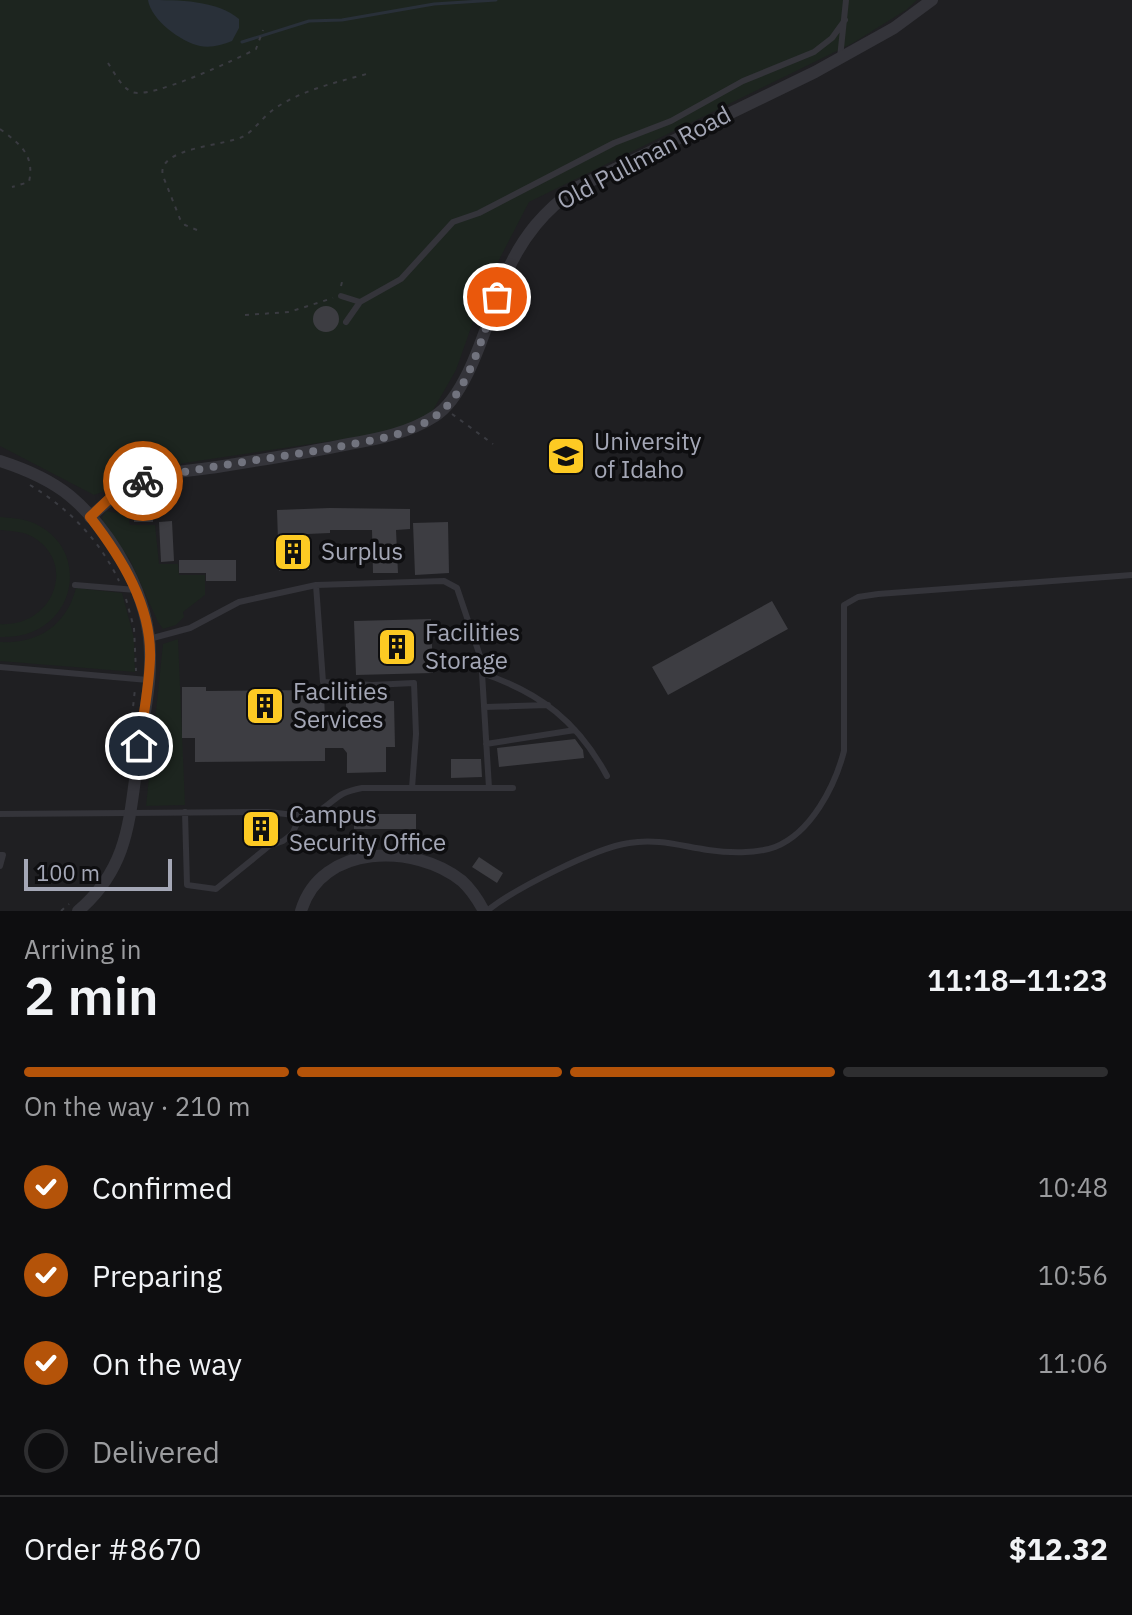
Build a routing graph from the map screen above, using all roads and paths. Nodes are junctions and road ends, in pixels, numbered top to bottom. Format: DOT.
graph roads {
  1 [pos="846,0"];
  2 [pos="932,0"];
  3 [pos="845,20"];
  4 [pos="263,30"];
  5 [pos="840,58"];
  6 [pos="108,63"];
  7 [pos="370,73"];
  8 [pos="0,129"];
  9 [pos="12,187"];
  10 [pos="197,230"];
  11 [pos="343,278"];
  12 [pos="341,296"];
  13 [pos="360,302"];
  14 [pos="245,315"];
  15 [pos="346,322"];
  16 [pos="444,409"];
  17 [pos="493,444"];
  18 [pos="0,461"];
  19 [pos="90,517"];
  20 [pos="1132,575"];
  21 [pos="75,585"];
  22 [pos="316,585"];
  23 [pos="136,590"];
  24 [pos="149,639"];
  25 [pos="0,667"];
  26 [pos="482,673"];
  27 [pos="148,680"];
  28 [pos="548,705"];
  29 [pos="485,707"];
  30 [pos="575,730"];
  31 [pos="486,744"];
  32 [pos="607,776"];
  33 [pos="412,788"];
  34 [pos="489,788"];
  35 [pos="513,788"];
  36 [pos="185,812"];
  37 [pos="131,813"];
  38 [pos="0,814"];
  39 [pos="301,815"];
  40 [pos="0,855"];
  41 [pos="0,866"];
  42 [pos="78,911"];
  43 [pos="301,911"];
  44 [pos="485,911"];
  1 -- 3 [label="lane"];
  2 -- 5 [label="street, Old Pullman Road"];
  3 -- 5 [label="lane"];
  3 -- 13 [label="lane"];
  4 -- 6 [label="path"];
  5 -- 16 [label="street, Old Pullman Road"];
  7 -- 10 [label="path"];
  8 -- 9 [label="path"];
  11 -- 12 [label="path"];
  12 -- 13 [label="lane"];
  12 -- 14 [label="path"];
  13 -- 15 [label="lane"];
  16 -- 17 [label="path"];
  16 -- 19 [label="street, Old Pullman Road"];
  18 -- 19 [label="street"];
  19 -- 23 [label="street"];
  20 -- 44 [label="lane"];
  21 -- 23 [label="lane"];
  22 -- 24 [label="lane"];
  22 -- 26 [label="lane"];
  22 -- 33 [label="lane"];
  23 -- 24 [label="street"];
  24 -- 27 [label="street"];
  25 -- 27 [label="lane"];
  26 -- 28 [label="lane"];
  26 -- 29 [label="lane"];
  27 -- 37 [label="street"];
  28 -- 29 [label="lane"];
  28 -- 30 [label="lane"];
  29 -- 31 [label="lane"];
  30 -- 31 [label="lane"];
  30 -- 32 [label="lane"];
  31 -- 34 [label="lane"];
  33 -- 34 [label="lane"];
  33 -- 39 [label="lane"];
  34 -- 35 [label="lane"];
  36 -- 37 [label="lane"];
  36 -- 39 [label="lane"];
  36 -- 39 [label="lane"];
  37 -- 38 [label="lane"];
  37 -- 42 [label="street"];
  40 -- 41 [label="lane"];
  43 -- 44 [label="street"];
}
